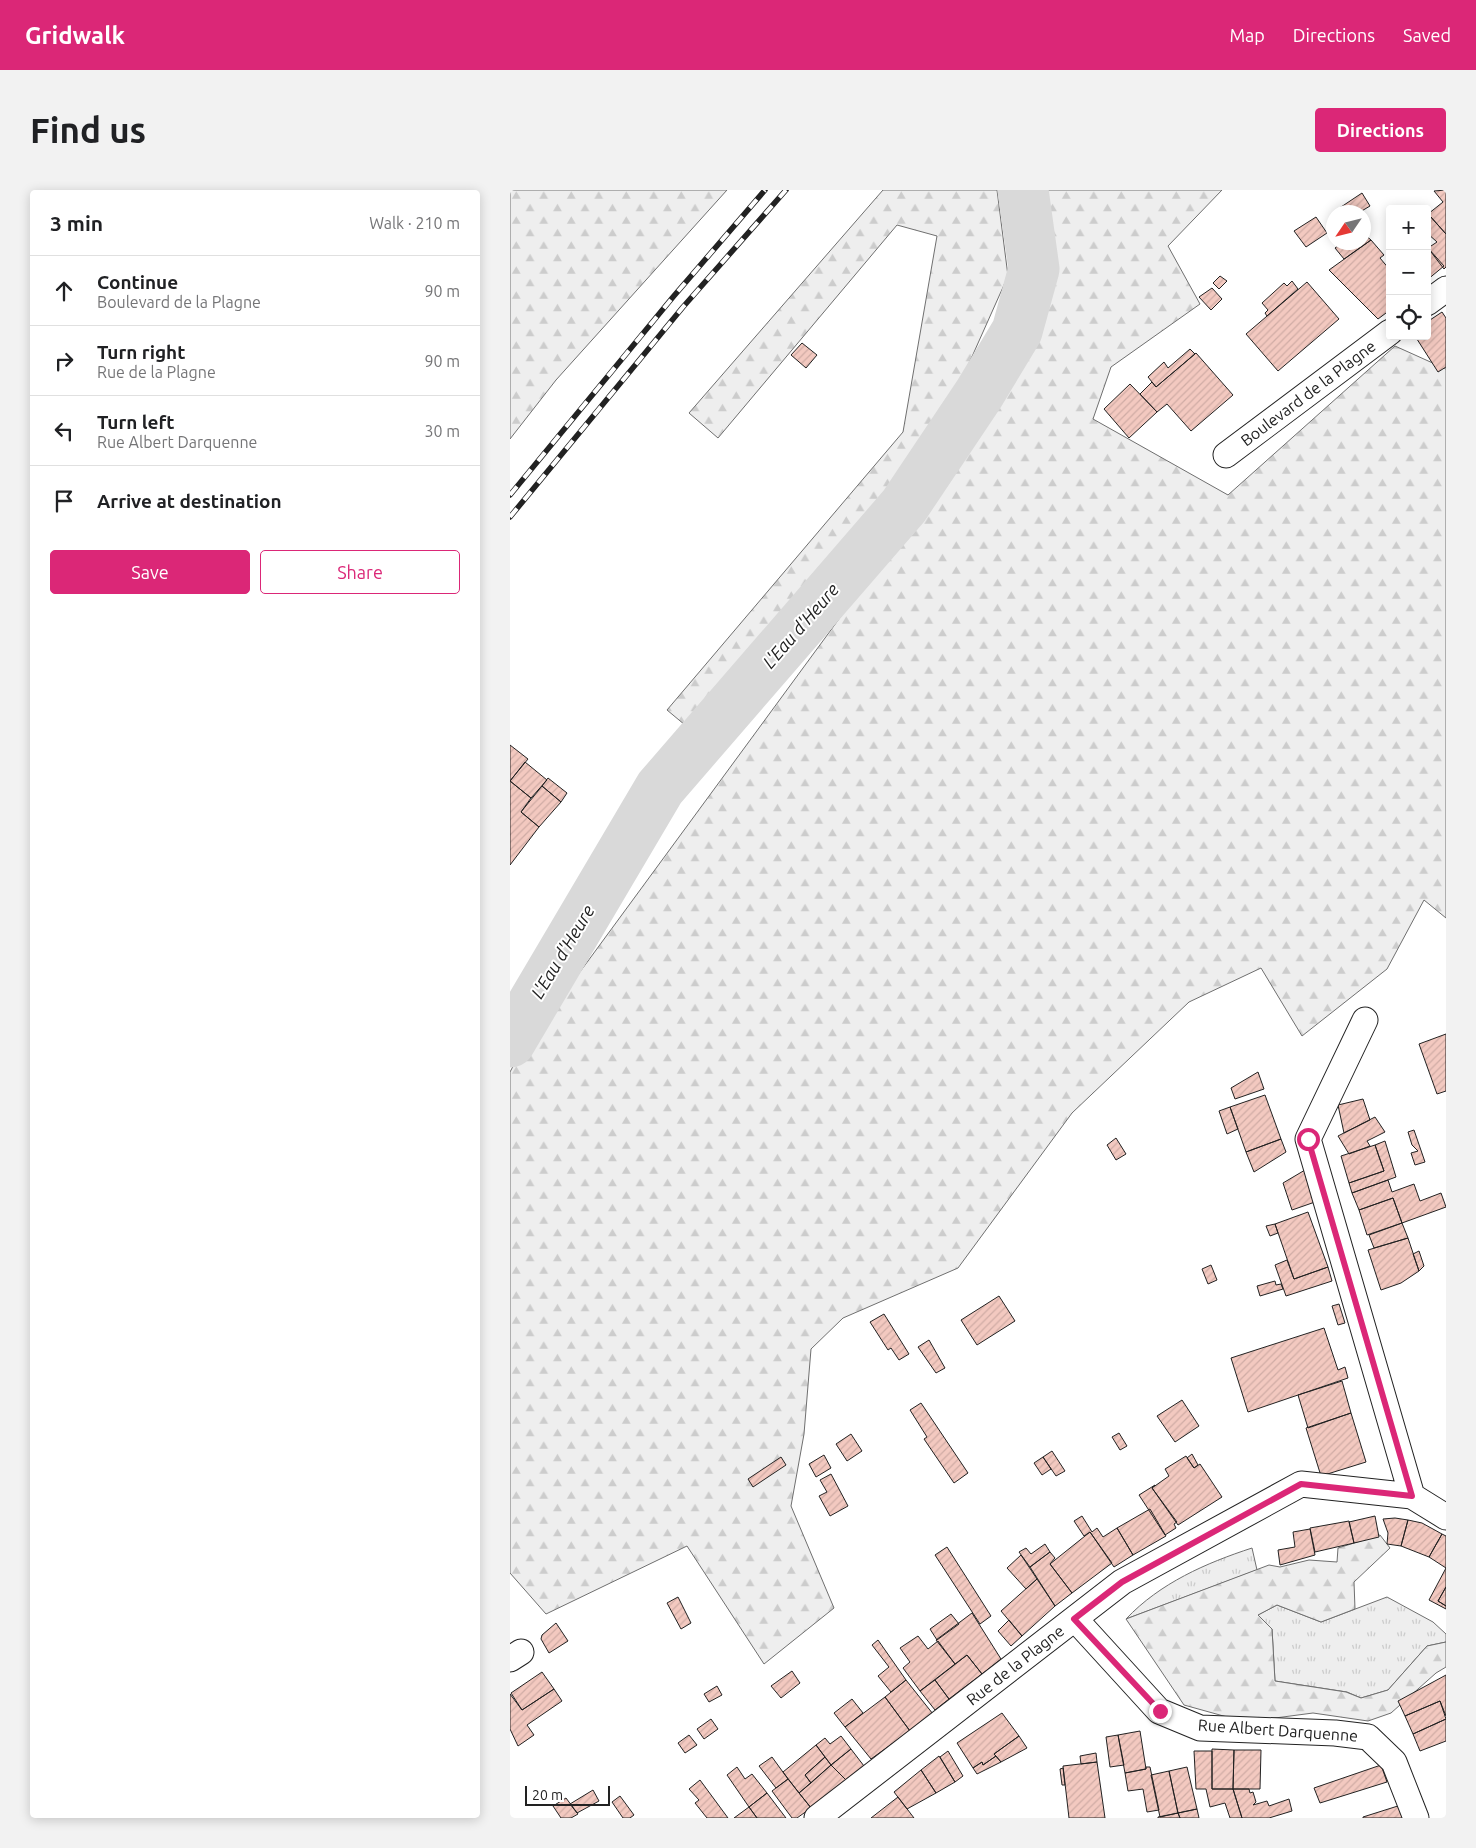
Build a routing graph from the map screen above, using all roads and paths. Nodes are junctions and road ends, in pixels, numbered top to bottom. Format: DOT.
graph roads {
  1 [pos="1446,289"];
  2 [pos="1431,300"];
  3 [pos="1386,335"];
  4 [pos="1226,455"];
  5 [pos="1365,1020"];
  6 [pos="1412,1496"];
  7 [pos="1446,1517"];
  8 [pos="1074,1619"];
  9 [pos="817,1818"];
  10 [pos="1416,1818"];
  1 -- 2 [label="street"];
  3 -- 4 [label="street, Boulevard de la Plagne"];
  5 -- 6 [label="street"];
  6 -- 7 [label="street, Rue de la Plagne"];
  6 -- 8 [label="street, Rue de la Plagne"];
  8 -- 9 [label="street, Rue de la Plagne"];
  8 -- 10 [label="street, Rue Albert Darquenne"];
}
